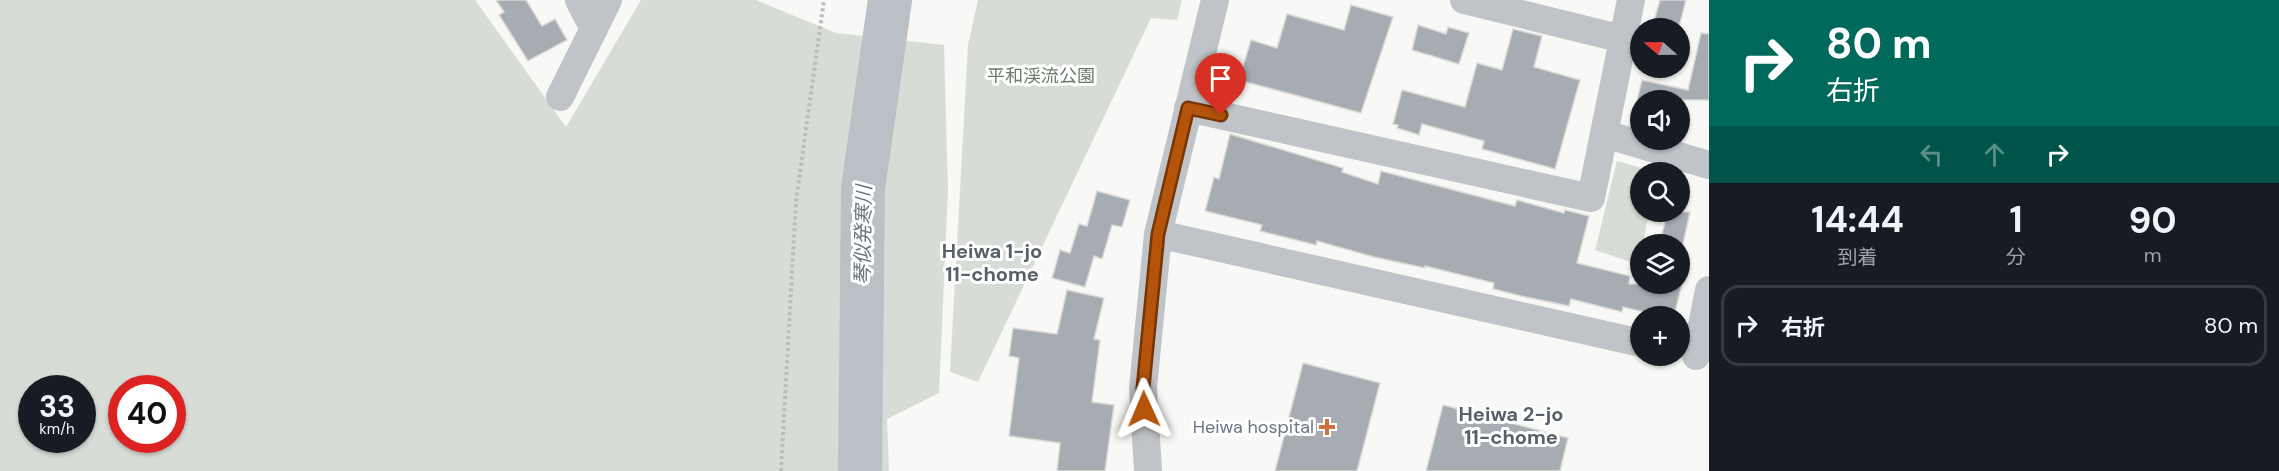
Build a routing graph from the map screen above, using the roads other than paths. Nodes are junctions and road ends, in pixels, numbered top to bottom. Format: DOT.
graph roads {
  1 [pos="579,0"];
  2 [pos="608,0"];
  3 [pos="1215,0"];
  4 [pos="1464,0"];
  5 [pos="1631,0"];
  6 [pos="594,29"];
  7 [pos="1623,39"];
  8 [pos="560,97"];
  9 [pos="1188,108"];
  10 [pos="1605,134"];
  11 [pos="1709,165"];
  12 [pos="1158,234"];
  13 [pos="1709,290"];
  14 [pos="1630,341"];
  15 [pos="1695,355"];
  16 [pos="1148,471"];
  1 -- 6 [label="street"];
  2 -- 6 [label="street"];
  3 -- 9 [label="street"];
  4 -- 7 [label="street"];
  5 -- 7 [label="street"];
  6 -- 8 [label="street"];
  7 -- 10 [label="street"];
  9 -- 10 [label="street"];
  9 -- 12 [label="street"];
  10 -- 11 [label="street"];
  12 -- 14 [label="street"];
  12 -- 16 [label="street"];
  13 -- 15 [label="street"];
}
